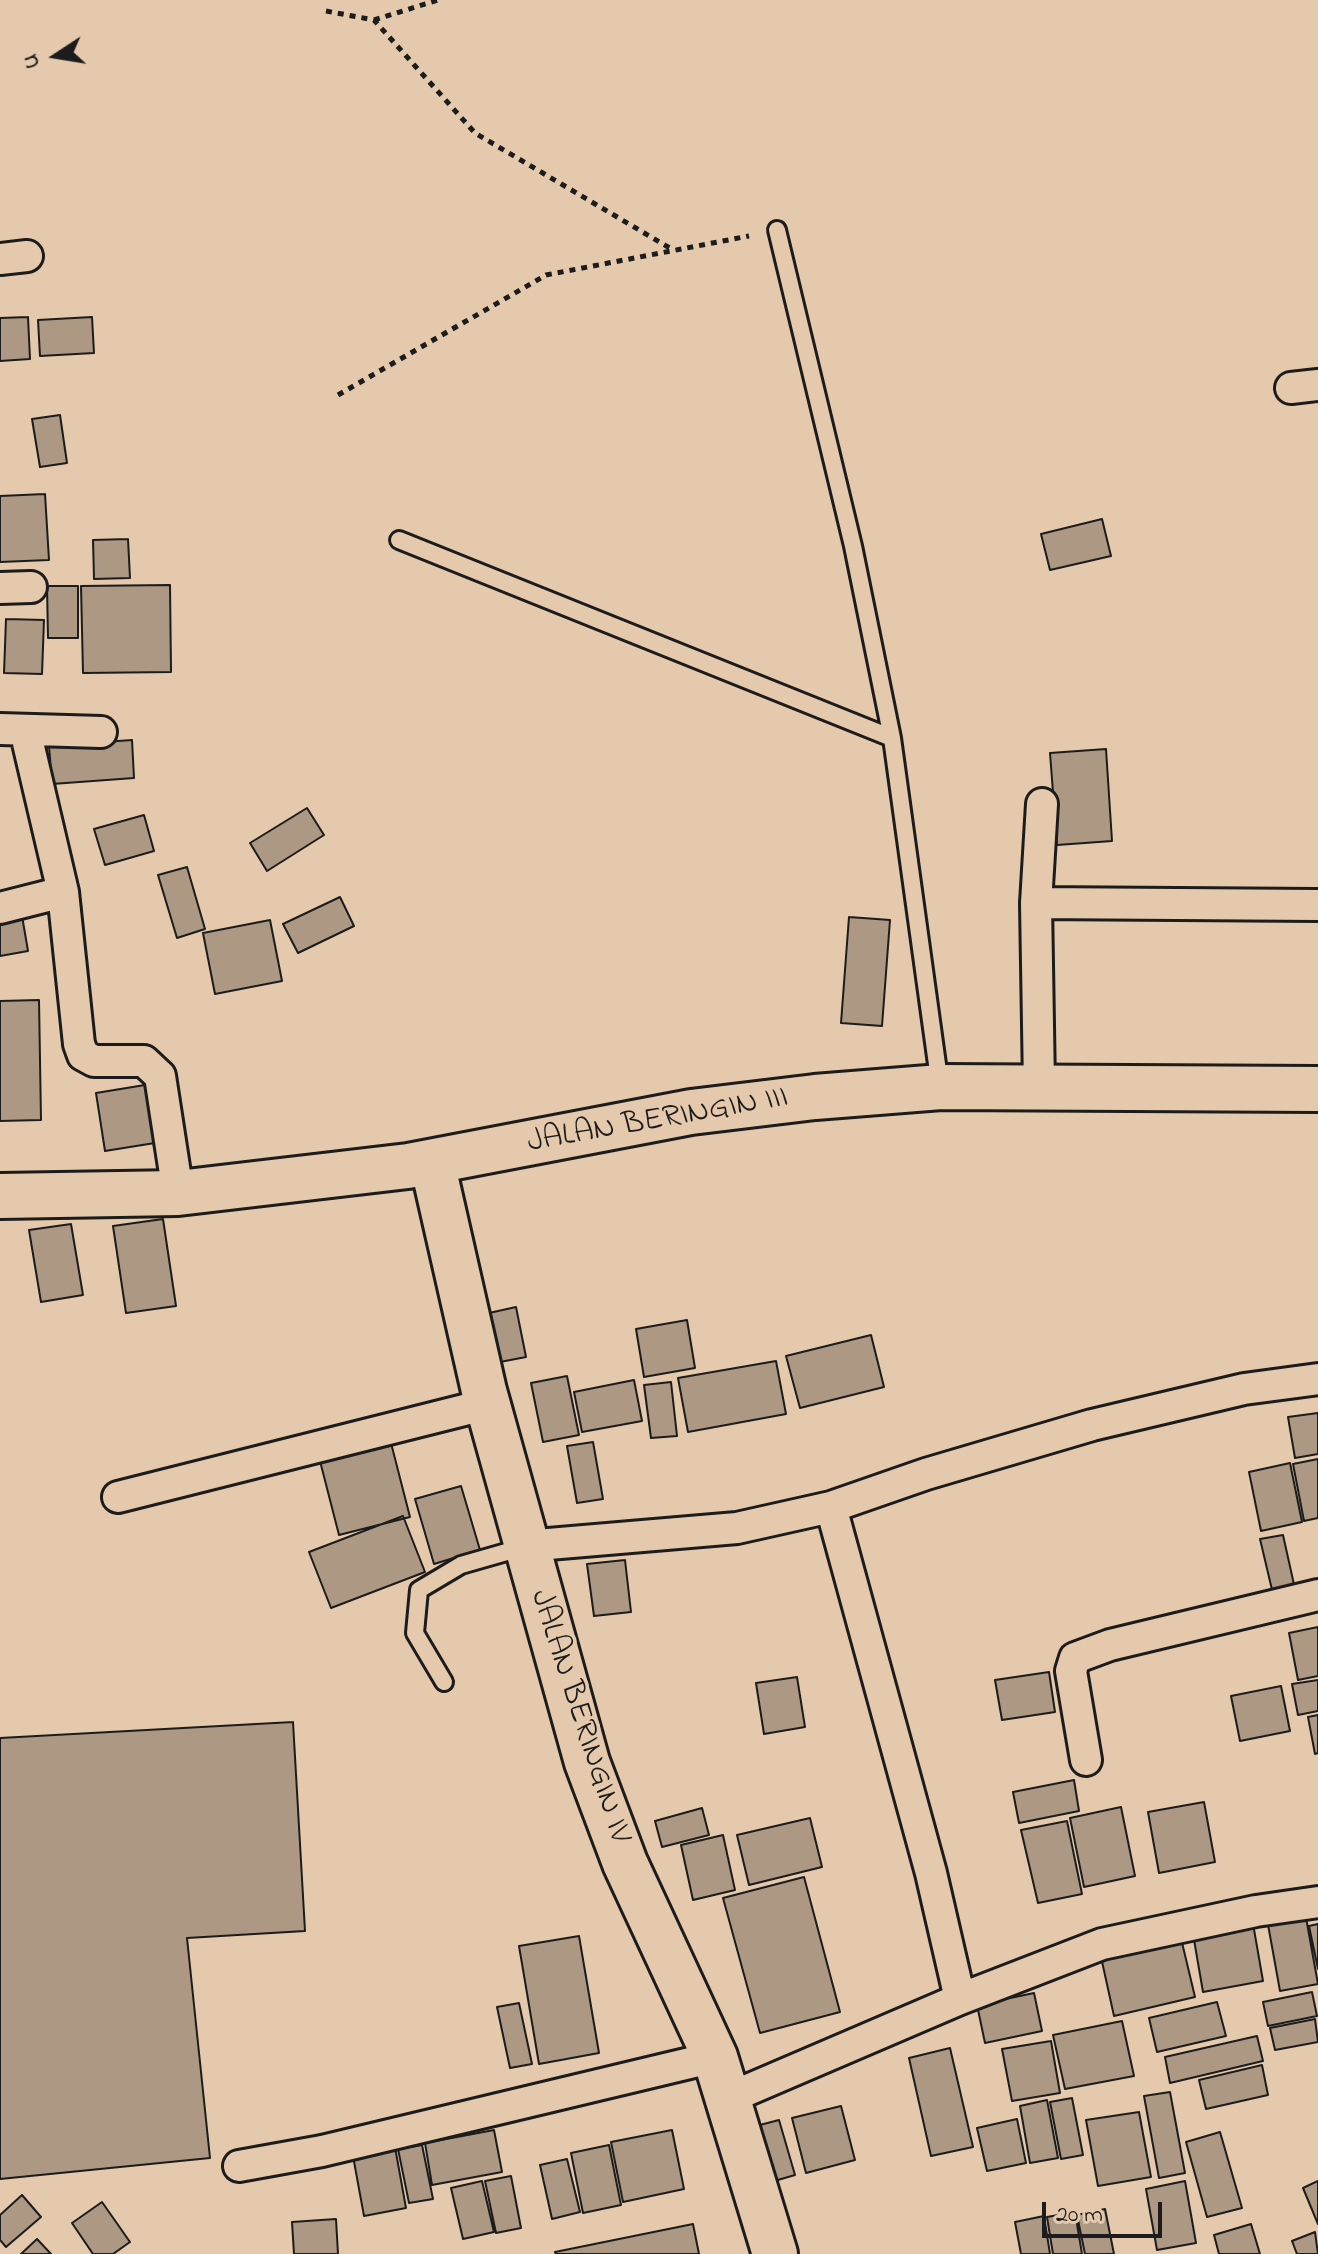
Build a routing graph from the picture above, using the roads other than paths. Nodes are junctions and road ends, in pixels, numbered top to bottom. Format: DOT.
graph roads {
  1 [pos="777,230"];
  2 [pos="399,540"];
  3 [pos="31,587"];
  4 [pos="0,588"];
  5 [pos="12,730"];
  6 [pos="101,732"];
  7 [pos="892,738"];
  8 [pos="1042,804"];
  9 [pos="63,892"];
  10 [pos="1036,903"];
  11 [pos="1318,905"];
  12 [pos="0,908"];
  13 [pos="1039,1086"];
  14 [pos="941,1087"];
  15 [pos="1318,1089"];
  16 [pos="432,1162"];
  17 [pos="178,1193"];
  18 [pos="0,1196"];
  19 [pos="1318,1379"];
  20 [pos="488,1404"];
  21 [pos="118,1497"];
  22 [pos="831,1507"];
  23 [pos="525,1546"];
  24 [pos="1318,1595"];
  25 [pos="444,1682"];
  26 [pos="1086,1760"];
  27 [pos="1318,1902"];
  28 [pos="960,1999"];
  29 [pos="715,2057"];
  30 [pos="729,2098"];
  31 [pos="239,2166"];
  32 [pos="775,2254"];
  1 -- 7 [label="lane"];
  2 -- 7 [label="lane"];
  3 -- 4 [label="street"];
  5 -- 6 [label="street"];
  5 -- 9 [label="street"];
  7 -- 14 [label="lane"];
  8 -- 10 [label="street"];
  9 -- 12 [label="street"];
  9 -- 17 [label="street"];
  10 -- 11 [label="street"];
  10 -- 13 [label="street"];
  13 -- 14 [label="street, JALAN BERINGIN III"];
  13 -- 15 [label="street, JALAN BERINGIN III"];
  14 -- 16 [label="street, JALAN BERINGIN III"];
  16 -- 17 [label="street, JALAN BERINGIN III"];
  16 -- 20 [label="street, JALAN BERINGIN IV"];
  17 -- 18 [label="street, JALAN BERINGIN III"];
  19 -- 22 [label="street"];
  20 -- 21 [label="street"];
  20 -- 23 [label="street, JALAN BERINGIN IV"];
  22 -- 23 [label="street"];
  22 -- 28 [label="street"];
  23 -- 25 [label="lane"];
  23 -- 29 [label="street, JALAN BERINGIN IV"];
  24 -- 26 [label="street"];
  27 -- 28 [label="street"];
  28 -- 30 [label="street"];
  29 -- 30 [label="street, JALAN BERINGIN IV"];
  29 -- 31 [label="street"];
  30 -- 32 [label="street, JALAN BERINGIN IV"];
}
